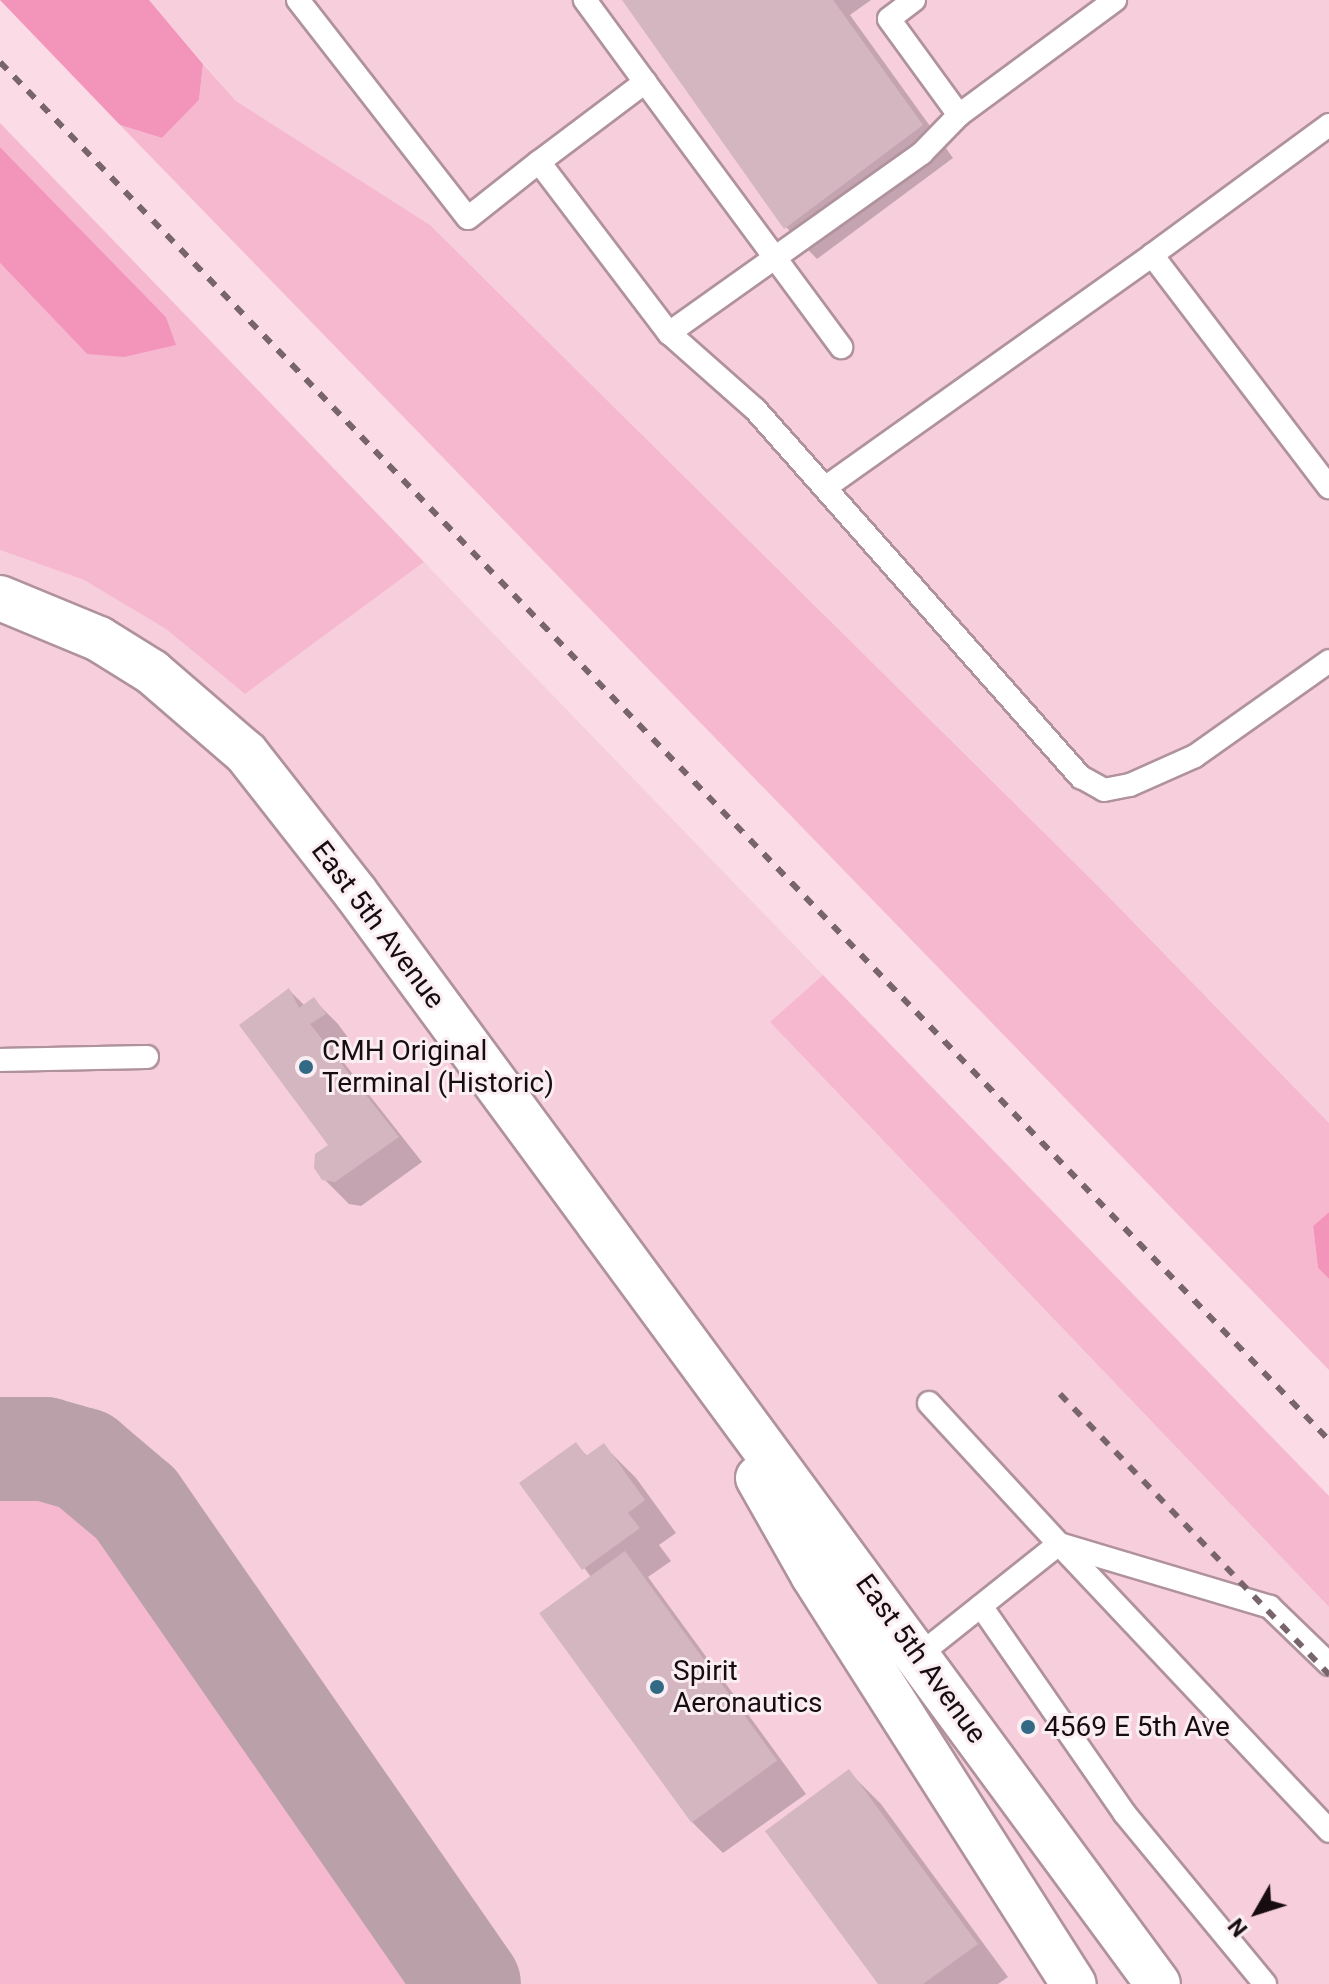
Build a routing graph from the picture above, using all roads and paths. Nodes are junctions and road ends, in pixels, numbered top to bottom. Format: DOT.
graph roads {
  1 [pos="298,0"];
  2 [pos="585,0"];
  3 [pos="914,0"];
  4 [pos="1115,0"];
  5 [pos="645,82"];
  6 [pos="959,115"];
  7 [pos="1329,125"];
  8 [pos="539,162"];
  9 [pos="1152,255"];
  10 [pos="775,258"];
  11 [pos="669,333"];
  12 [pos="841,347"];
  13 [pos="826,487"];
  14 [pos="1329,487"];
  15 [pos="0,598"];
  16 [pos="1329,661"];
  17 [pos="147,1057"];
  18 [pos="0,1060"];
  19 [pos="682,1334"];
  20 [pos="929,1403"];
  21 [pos="1059,1544"];
  22 [pos="981,1606"];
  23 [pos="918,1656"];
  24 [pos="1329,1664"];
  25 [pos="1329,1831"];
  26 [pos="1074,1984"];
  27 [pos="1158,1984"];
  28 [pos="1265,1984"];
  1 -- 8 [label="lane"];
  2 -- 5 [label="lane"];
  3 -- 6 [label="lane"];
  4 -- 6 [label="lane"];
  5 -- 8 [label="lane"];
  5 -- 10 [label="lane"];
  6 -- 10 [label="lane"];
  7 -- 9 [label="lane"];
  8 -- 11 [label="lane"];
  9 -- 13 [label="lane"];
  9 -- 14 [label="lane"];
  10 -- 11 [label="lane"];
  10 -- 12 [label="lane"];
  11 -- 13 [label="lane"];
  13 -- 16 [label="lane"];
  15 -- 19 [label="main road, East 5th Avenue"];
  17 -- 18 [label="lane"];
  19 -- 23 [label="main road, East 5th Avenue"];
  19 -- 26 [label="main road, East 5th Avenue"];
  20 -- 21 [label="lane"];
  21 -- 22 [label="lane"];
  21 -- 24 [label="lane"];
  21 -- 25 [label="lane"];
  22 -- 23 [label="lane"];
  22 -- 28 [label="lane"];
  23 -- 27 [label="main road, East 5th Avenue"];
}
